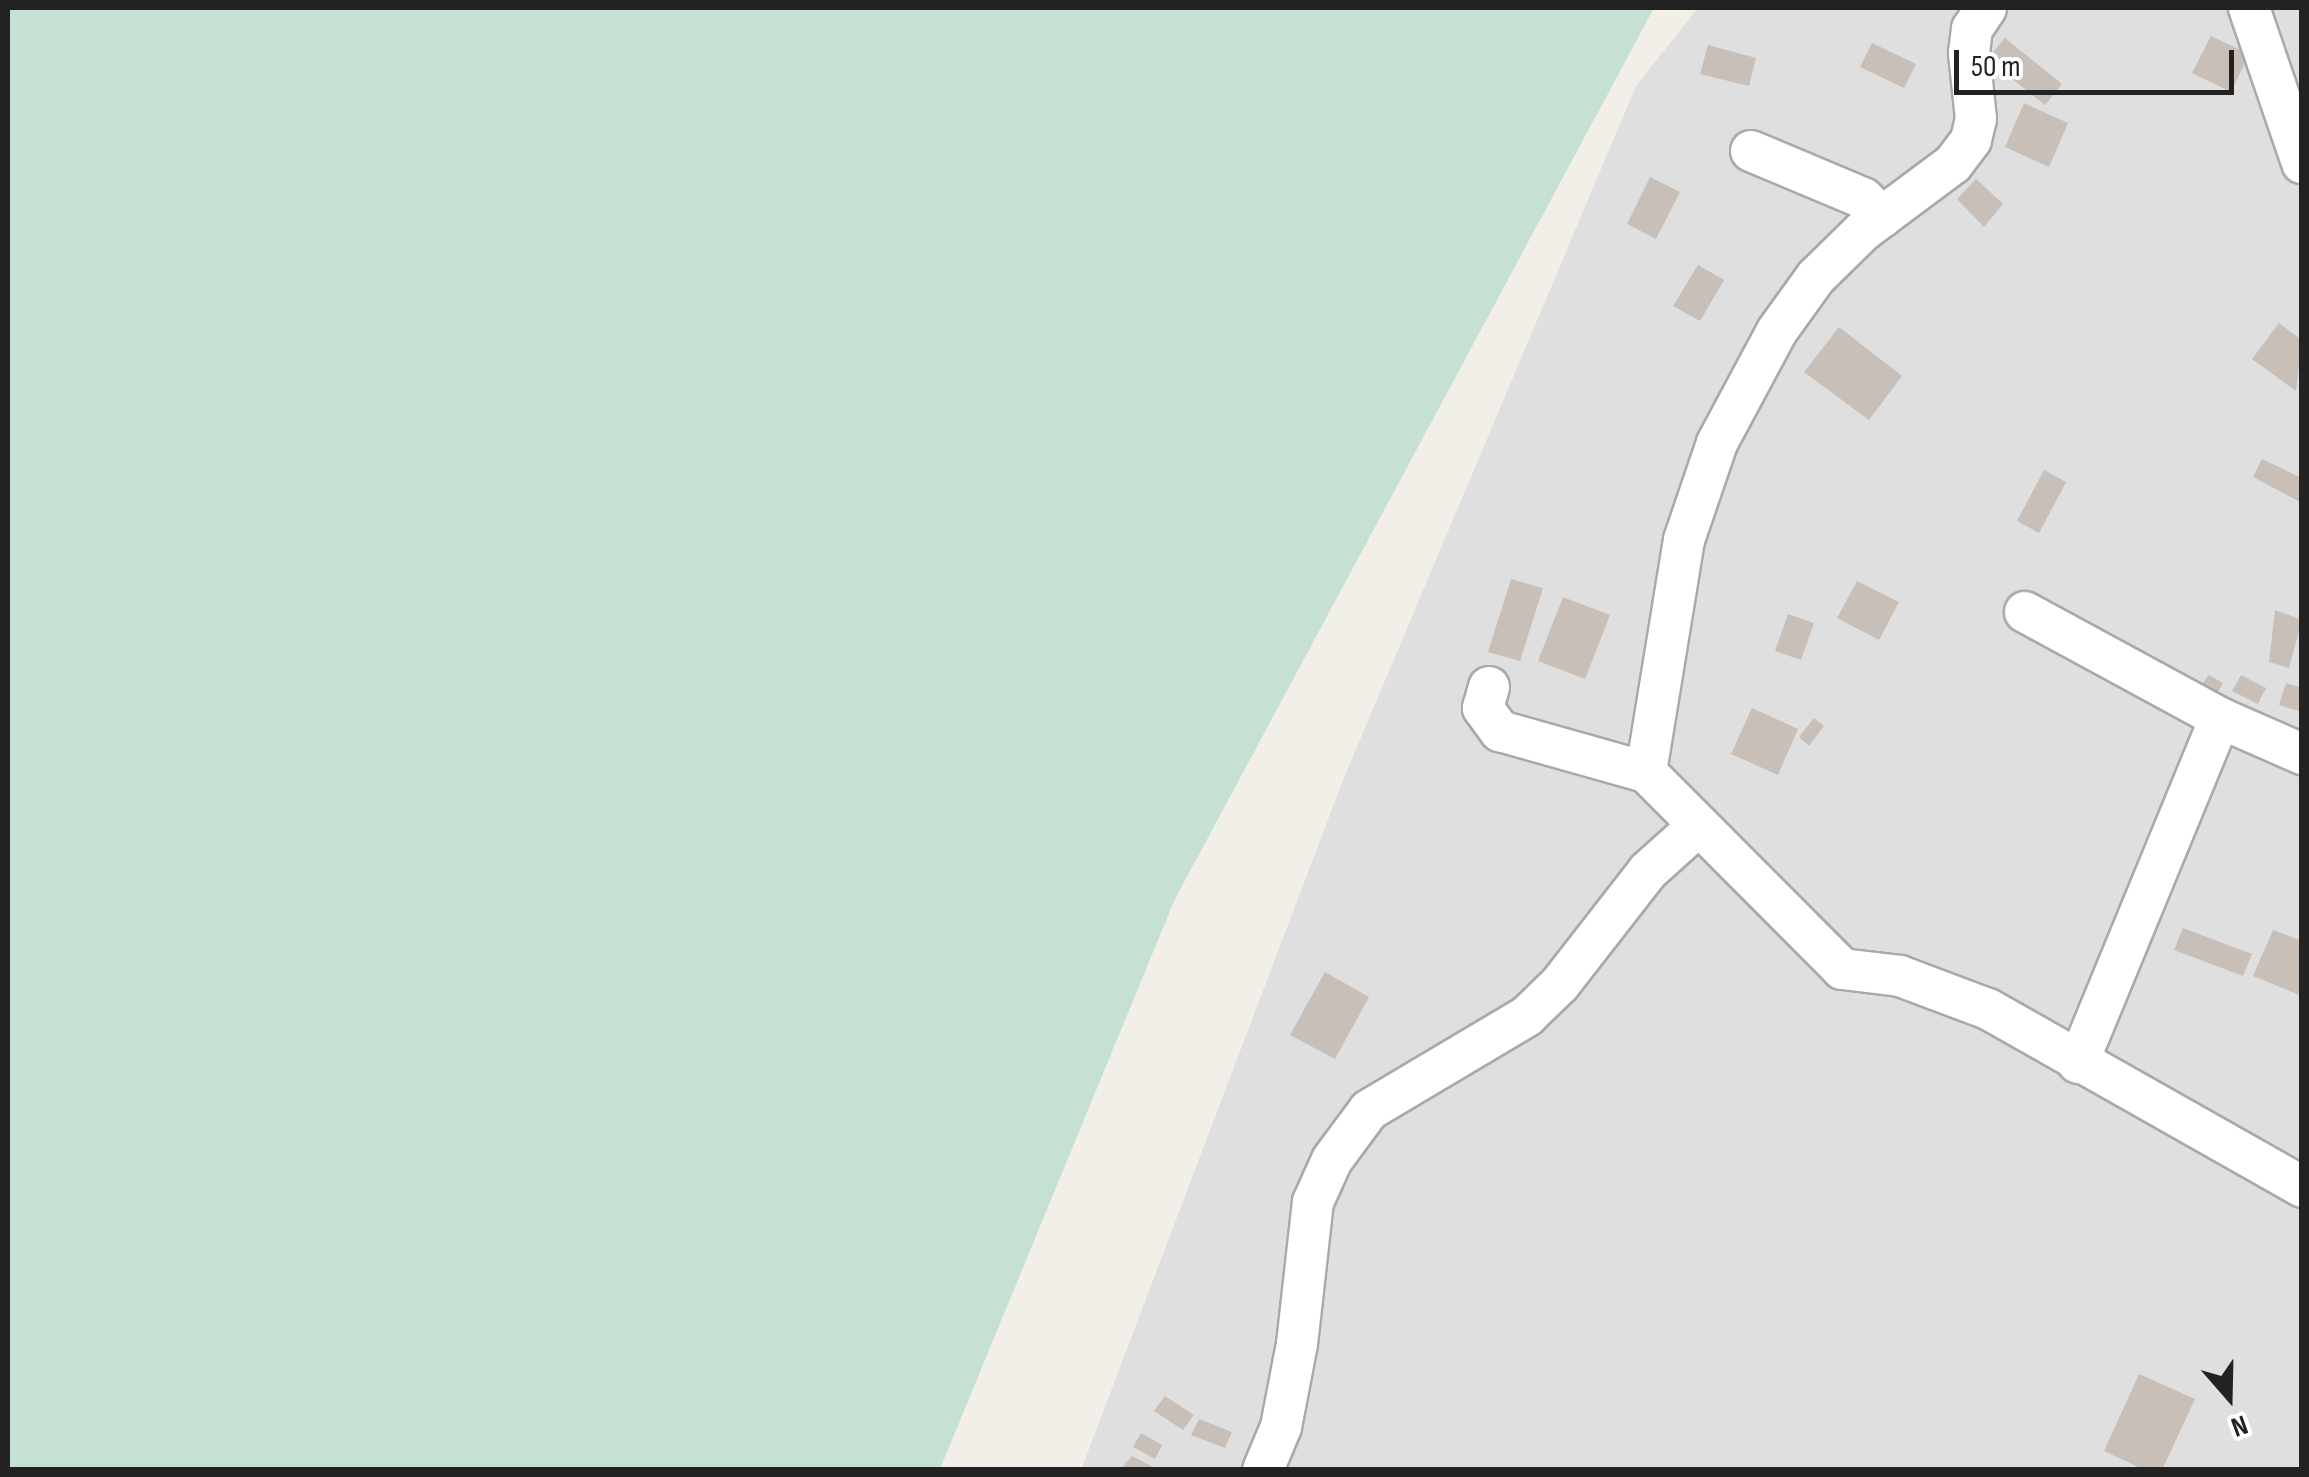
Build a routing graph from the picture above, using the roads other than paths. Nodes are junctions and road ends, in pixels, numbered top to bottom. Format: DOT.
graph roads {
  1 [pos="1986,8"];
  2 [pos="2249,8"];
  3 [pos="1750,151"];
  4 [pos="2302,163"];
  5 [pos="1882,217"];
  6 [pos="2025,612"];
  7 [pos="1489,687"];
  8 [pos="2220,718"];
  9 [pos="2302,754"];
  10 [pos="1646,772"];
  11 [pos="1697,827"];
  12 [pos="2078,1063"];
  13 [pos="2302,1187"];
  14 [pos="1263,1470"];
  1 -- 5 [label="street"];
  2 -- 4 [label="street"];
  3 -- 5 [label="street"];
  5 -- 10 [label="street"];
  6 -- 8 [label="street"];
  7 -- 10 [label="street"];
  8 -- 9 [label="street"];
  8 -- 12 [label="street"];
  10 -- 11 [label="street"];
  11 -- 12 [label="street"];
  11 -- 14 [label="street"];
  12 -- 13 [label="street"];
}
